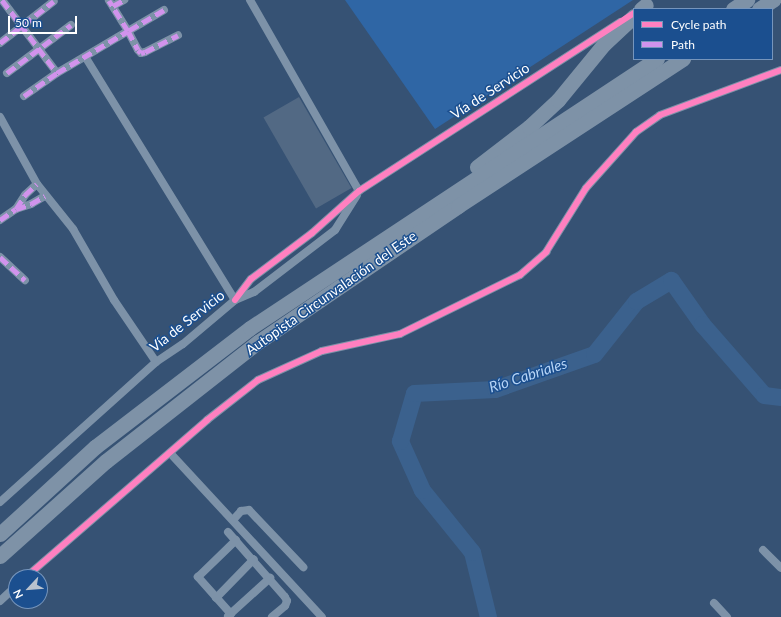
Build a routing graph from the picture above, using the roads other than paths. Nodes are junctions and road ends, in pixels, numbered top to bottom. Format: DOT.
graph roads {
  1 [pos="124,0"];
  2 [pos="250,0"];
  3 [pos="747,0"];
  4 [pos="773,0"];
  5 [pos="54,1"];
  6 [pos="4,3"];
  7 [pos="111,3"];
  8 [pos="735,8"];
  9 [pos="761,8"];
  10 [pos="164,10"];
  11 [pos="633,13"];
  12 [pos="633,17"];
  13 [pos="71,25"];
  14 [pos="22,26"];
  15 [pos="128,31"];
  16 [pos="178,34"];
  17 [pos="0,43"];
  18 [pos="39,49"];
  19 [pos="86,58"];
  20 [pos="655,60"];
  21 [pos="681,60"];
  22 [pos="781,70"];
  23 [pos="7,73"];
  24 [pos="57,73"];
  25 [pos="24,96"];
  26 [pos="0,117"];
  27 [pos="37,184"];
  28 [pos="360,190"];
  29 [pos="45,196"];
  30 [pos="444,198"];
  31 [pos="16,209"];
  32 [pos="0,220"];
  33 [pos="312,233"];
  34 [pos="316,246"];
  35 [pos="0,257"];
  36 [pos="25,280"];
  37 [pos="235,300"];
  38 [pos="156,362"];
  39 [pos="171,454"];
  40 [pos="0,502"];
  41 [pos="233,520"];
  42 [pos="228,532"];
  43 [pos="0,534"];
  44 [pos="236,540"];
  45 [pos="763,550"];
  46 [pos="0,556"];
  47 [pos="254,559"];
  48 [pos="303,567"];
  49 [pos="781,568"];
  50 [pos="35,569"];
  51 [pos="270,578"];
  52 [pos="8,594"];
  53 [pos="216,598"];
  54 [pos="0,601"];
  55 [pos="714,603"];
  56 [pos="229,616"];
  57 [pos="272,617"];
  58 [pos="322,617"];
  59 [pos="726,617"];
  1 -- 7 [label="street"];
  2 -- 28 [label="street"];
  3 -- 8 [label="highway"];
  4 -- 9 [label="highway"];
  5 -- 14 [label="street"];
  6 -- 14 [label="street"];
  7 -- 15 [label="street"];
  10 -- 15 [label="street"];
  11 -- 28 [label="street, Vía de Servicio"];
  12 -- 30 [label="highway"];
  13 -- 18 [label="street"];
  14 -- 17 [label="street"];
  14 -- 18 [label="street"];
  15 -- 16 [label="street"];
  15 -- 19 [label="street"];
  18 -- 23 [label="street"];
  18 -- 24 [label="street"];
  19 -- 24 [label="street"];
  19 -- 37 [label="street"];
  20 -- 30 [label="highway, Autopista Circunvalación del Este"];
  21 -- 46 [label="highway, Autopista Circunvalación del Este"];
  22 -- 39 [label="street"];
  24 -- 25 [label="street"];
  26 -- 27 [label="street"];
  27 -- 29 [label="street"];
  27 -- 31 [label="street"];
  28 -- 33 [label="street"];
  28 -- 34 [label="street, Vía de Servicio"];
  29 -- 31 [label="street"];
  29 -- 38 [label="street"];
  30 -- 43 [label="highway, Autopista Circunvalación del Este"];
  31 -- 32 [label="street"];
  33 -- 34 [label="street"];
  33 -- 37 [label="street"];
  34 -- 37 [label="street, Vía de Servicio"];
  35 -- 36 [label="street"];
  37 -- 38 [label="street, Vía de Servicio"];
  38 -- 40 [label="street, Vía de Servicio"];
  39 -- 41 [label="street"];
  39 -- 50 [label="street"];
  41 -- 48 [label="street"];
  41 -- 58 [label="street"];
  42 -- 44 [label="street"];
  44 -- 47 [label="street"];
  44 -- 53 [label="street"];
  45 -- 49 [label="street"];
  47 -- 51 [label="street"];
  47 -- 53 [label="street"];
  51 -- 56 [label="street"];
  51 -- 57 [label="street"];
  52 -- 54 [label="street"];
  53 -- 56 [label="street"];
  55 -- 59 [label="street"];
}
